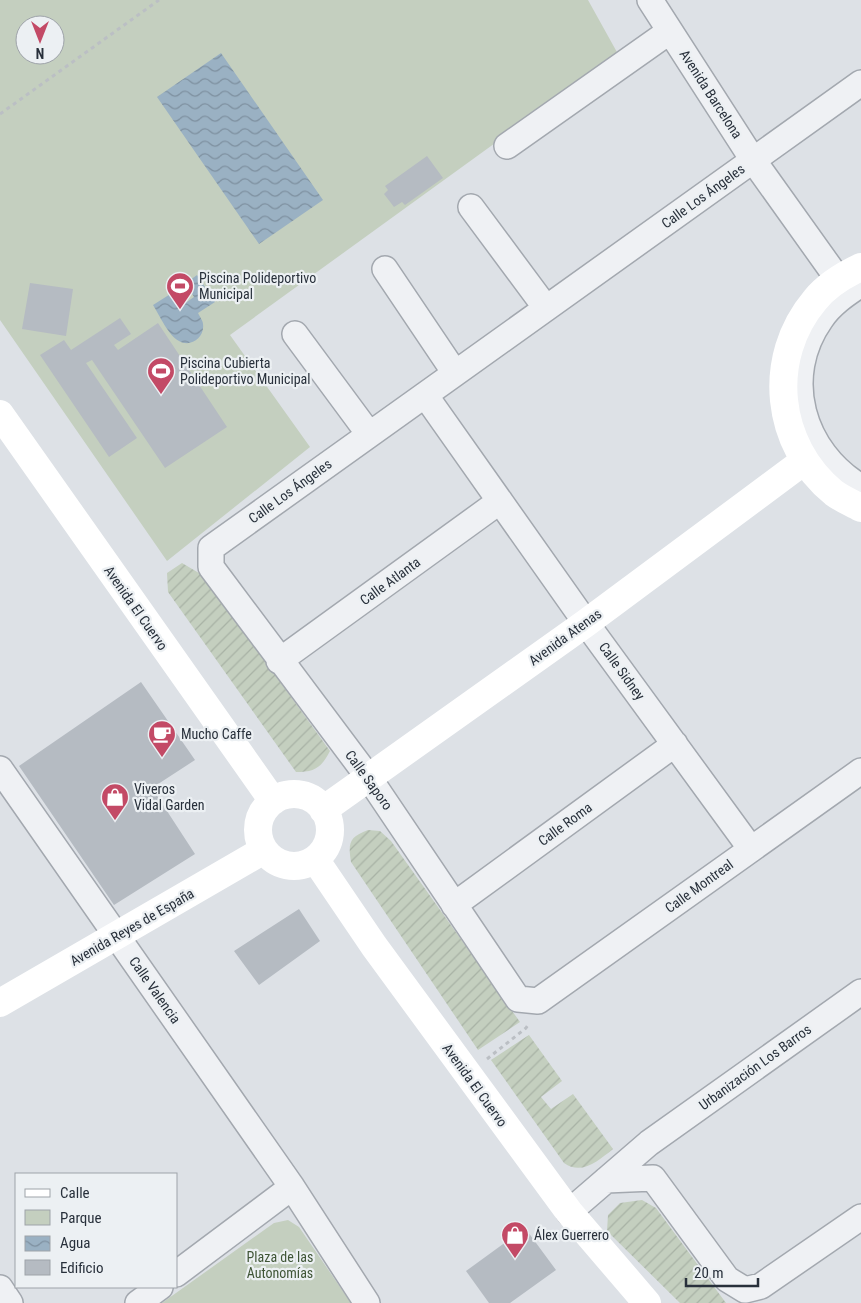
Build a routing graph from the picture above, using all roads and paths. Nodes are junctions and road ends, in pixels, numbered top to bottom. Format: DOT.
graph roads {
  1 [pos="159,0"];
  2 [pos="650,0"];
  3 [pos="670,31"];
  4 [pos="861,83"];
  5 [pos="0,114"];
  6 [pos="507,146"];
  7 [pos="753,160"];
  8 [pos="471,207"];
  9 [pos="385,269"];
  10 [pos="853,276"];
  11 [pos="546,308"];
  12 [pos="295,334"];
  13 [pos="455,373"];
  14 [pos="425,395"];
  15 [pos="0,414"];
  16 [pos="370,434"];
  17 [pos="804,461"];
  18 [pos="861,487"];
  19 [pos="500,501"];
  20 [pos="861,508"];
  21 [pos="211,548"];
  22 [pos="586,623"];
  23 [pos="279,661"];
  24 [pos="675,744"];
  25 [pos="0,769"];
  26 [pos="861,771"];
  27 [pos="369,778"];
  28 [pos="273,801"];
  29 [pos="324,810"];
  30 [pos="751,849"];
  31 [pos="264,850"];
  32 [pos="315,858"];
  33 [pos="454,905"];
  34 [pos="117,935"];
  35 [pos="861,992"];
  36 [pos="538,1001"];
  37 [pos="0,1003"];
  38 [pos="467,1075"];
  39 [pos="649,1143"];
  40 [pos="653,1178"];
  41 [pos="606,1180"];
  42 [pos="292,1187"];
  43 [pos="569,1212"];
  44 [pos="861,1217"];
  45 [pos="178,1272"];
  46 [pos="0,1288"];
  47 [pos="159,1288"];
  48 [pos="10,1303"];
  49 [pos="138,1303"];
  50 [pos="367,1303"];
  51 [pos="646,1303"];
  1 -- 5 [label="path"];
  2 -- 3 [label="street, Avenida Barcelona"];
  3 -- 6 [label="street"];
  3 -- 7 [label="street, Avenida Barcelona"];
  4 -- 7 [label="street, Calle Los Ángeles"];
  7 -- 10 [label="street, Avenida Barcelona"];
  7 -- 11 [label="street, Calle Los Ángeles"];
  8 -- 11 [label="street"];
  9 -- 13 [label="street"];
  10 -- 17 [label="street"];
  10 -- 18 [label="street"];
  11 -- 13 [label="street, Calle Los Ángeles"];
  12 -- 16 [label="street"];
  13 -- 14 [label="street, Calle Los Ángeles"];
  14 -- 16 [label="street, Calle Los Ángeles"];
  14 -- 19 [label="street, Calle Sidney"];
  15 -- 28 [label="street, Avenida El Cuervo"];
  16 -- 21 [label="street, Calle Los Ángeles"];
  17 -- 20 [label="street"];
  17 -- 22 [label="street, Avenida Atenas"];
  19 -- 22 [label="street, Calle Sidney"];
  19 -- 23 [label="street, Calle Atlanta"];
  21 -- 23 [label="street, Calle Saporo"];
  22 -- 24 [label="street, Calle Sidney"];
  22 -- 27 [label="street, Avenida Atenas"];
  23 -- 27 [label="street, Calle Saporo"];
  24 -- 30 [label="street, Calle Sidney"];
  24 -- 33 [label="street, Calle Roma"];
  25 -- 34 [label="street, Calle Valencia"];
  26 -- 30 [label="street, Calle Montreal"];
  27 -- 29 [label="street, Avenida Atenas"];
  27 -- 33 [label="street, Calle Saporo"];
  28 -- 29 [label="street"];
  28 -- 31 [label="street"];
  29 -- 32 [label="street"];
  30 -- 36 [label="street, Calle Montreal"];
  31 -- 32 [label="street"];
  31 -- 34 [label="street, Avenida Reyes de España"];
  32 -- 38 [label="street, Avenida El Cuervo"];
  33 -- 36 [label="street, Calle Saporo"];
  34 -- 37 [label="street, Avenida Reyes de España"];
  34 -- 42 [label="street, Calle Valencia"];
  35 -- 39 [label="street, Urbanización Los Barros"];
  36 -- 38 [label="path"];
  38 -- 43 [label="street, Avenida El Cuervo"];
  39 -- 40 [label="street"];
  39 -- 41 [label="street, Urbanización Los Barros"];
  40 -- 41 [label="street"];
  40 -- 44 [label="street"];
  41 -- 43 [label="street, Urbanización Los Barros"];
  42 -- 45 [label="street"];
  42 -- 50 [label="street"];
  43 -- 51 [label="street, Avenida El Cuervo"];
  46 -- 48 [label="street"];
  47 -- 49 [label="street"];
}
